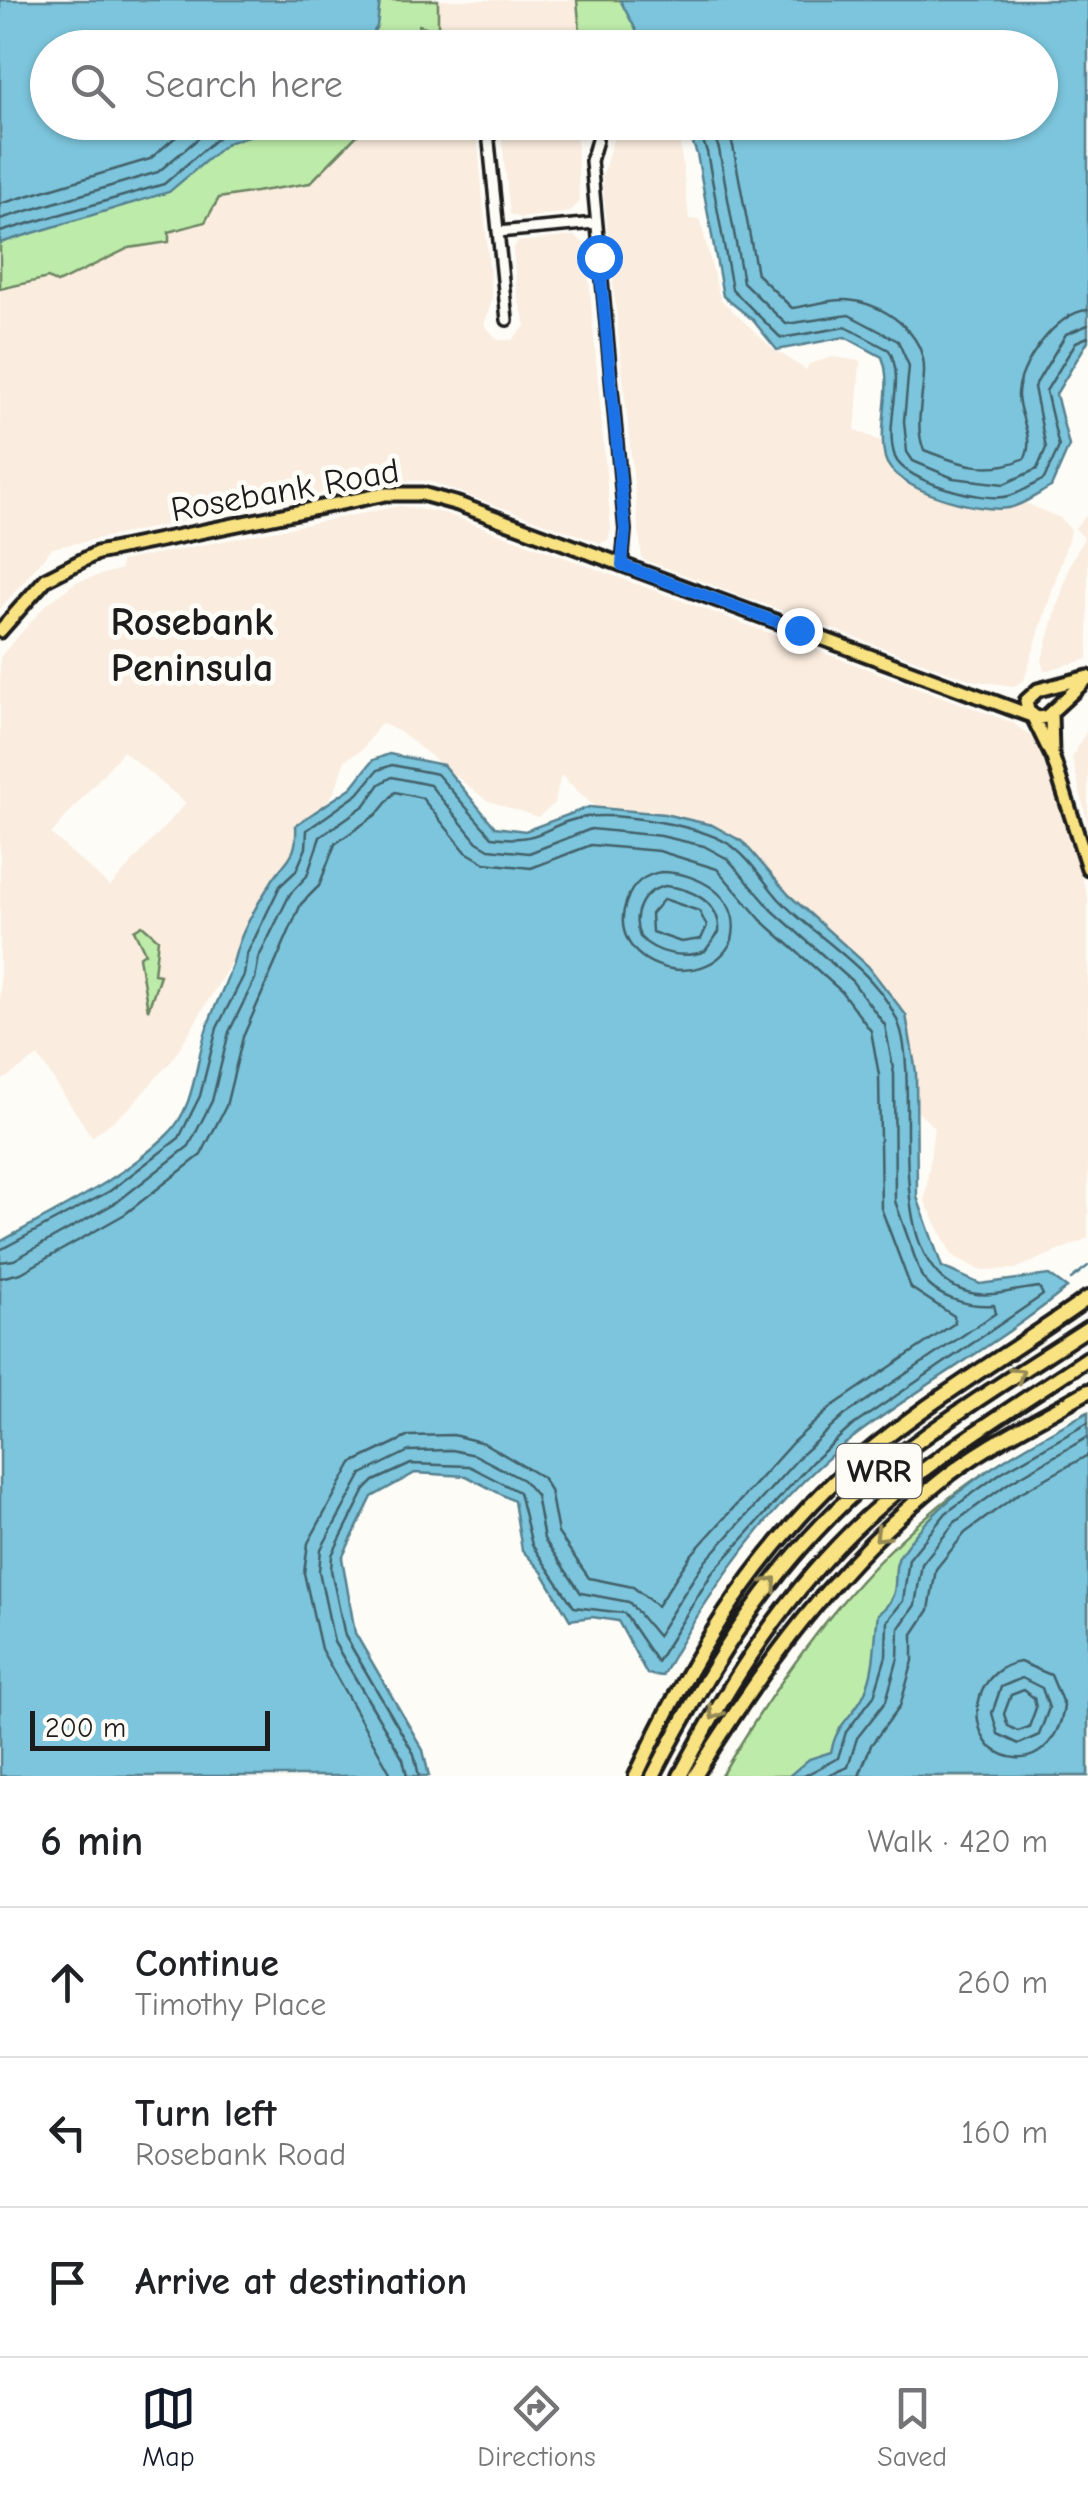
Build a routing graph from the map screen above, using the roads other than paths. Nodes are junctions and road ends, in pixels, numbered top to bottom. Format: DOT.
graph roads {
  1 [pos="489,140"];
  2 [pos="597,140"];
  3 [pos="595,223"];
  4 [pos="498,232"];
  5 [pos="507,320"];
  6 [pos="622,565"];
  7 [pos="0,631"];
  8 [pos="1088,678"];
  9 [pos="1045,691"];
  10 [pos="1026,700"];
  11 [pos="995,701"];
  12 [pos="1052,712"];
  13 [pos="1032,716"];
  14 [pos="1052,758"];
  15 [pos="1088,868"];
  16 [pos="1082,1302"];
  17 [pos="1088,1328"];
  18 [pos="1088,1358"];
  19 [pos="1088,1391"];
  20 [pos="636,1776"];
  21 [pos="653,1776"];
  22 [pos="680,1776"];
  23 [pos="695,1776"];
  1 -- 4 [label="street"];
  2 -- 3 [label="street"];
  3 -- 4 [label="street"];
  3 -- 6 [label="street"];
  4 -- 5 [label="street"];
  6 -- 7 [label="main road, Rosebank Road"];
  6 -- 11 [label="main road, Rosebank Road"];
  8 -- 9 [label="main road"];
  8 -- 12 [label="main road"];
  9 -- 10 [label="main road"];
  9 -- 12 [label="main road"];
  10 -- 11 [label="main road, Rosebank Road"];
  10 -- 13 [label="main road"];
  11 -- 13 [label="main road, Rosebank Road"];
  12 -- 13 [label="main road"];
  12 -- 14 [label="main road"];
  13 -- 14 [label="main road"];
  14 -- 15 [label="main road"];
  16 -- 20 [label="highway"];
  21 -- 17 [label="highway, WRR, one-way"];
  18 -- 22 [label="highway, WRR, one-way"];
  19 -- 23 [label="highway, one-way"];
}
